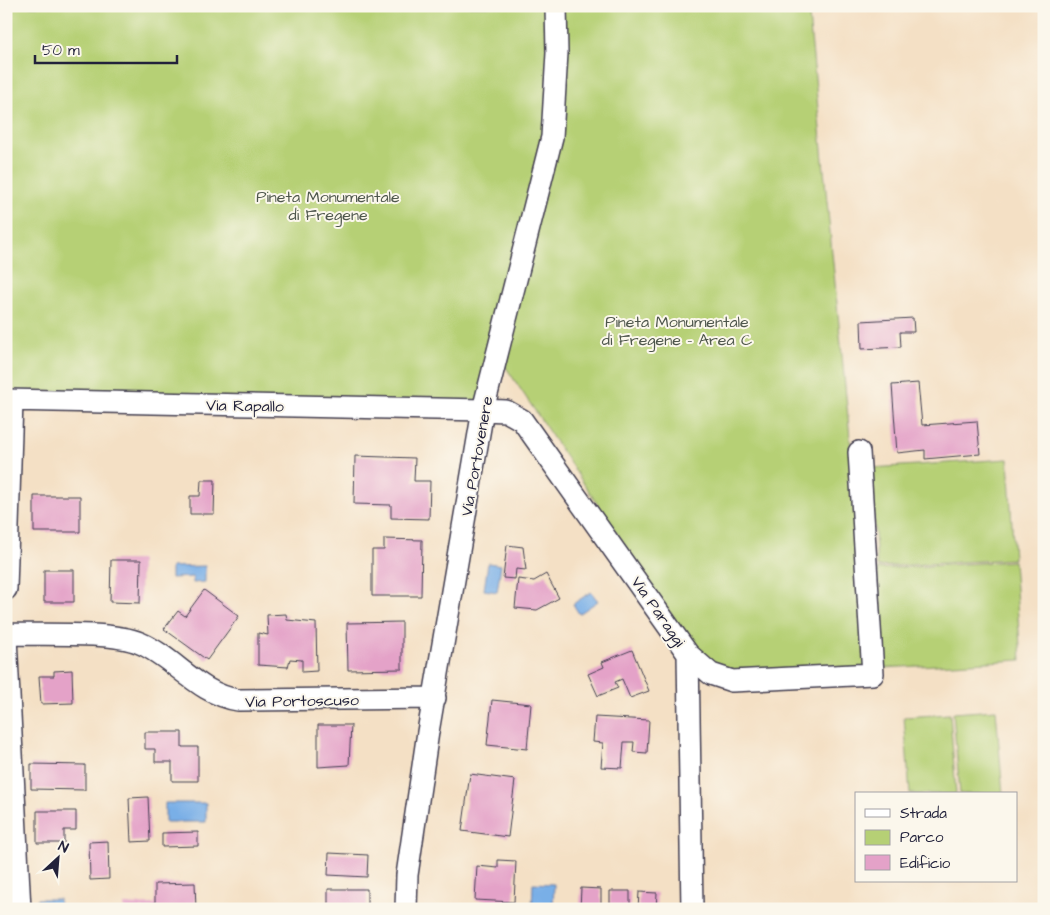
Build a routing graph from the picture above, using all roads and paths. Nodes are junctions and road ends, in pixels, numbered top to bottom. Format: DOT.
graph roads {
  1 [pos="556,6"];
  2 [pos="9,400"];
  3 [pos="483,410"];
  4 [pos="859,452"];
  5 [pos="6,590"];
  6 [pos="6,636"];
  7 [pos="688,654"];
  8 [pos="435,698"];
  9 [pos="11,831"];
  10 [pos="20,909"];
  11 [pos="406,909"];
  12 [pos="692,909"];
  1 -- 3 [label="street, Via Portovenere"];
  2 -- 3 [label="street, Via Rapallo"];
  2 -- 5 [label="street"];
  3 -- 7 [label="street, Via Paraggi"];
  3 -- 8 [label="street, Via Portovenere"];
  4 -- 7 [label="street"];
  6 -- 8 [label="street, Via Portoscuso"];
  6 -- 9 [label="street"];
  7 -- 12 [label="street, Via Paraggi"];
  8 -- 11 [label="street, Via Portovenere"];
  9 -- 10 [label="street"];
}
